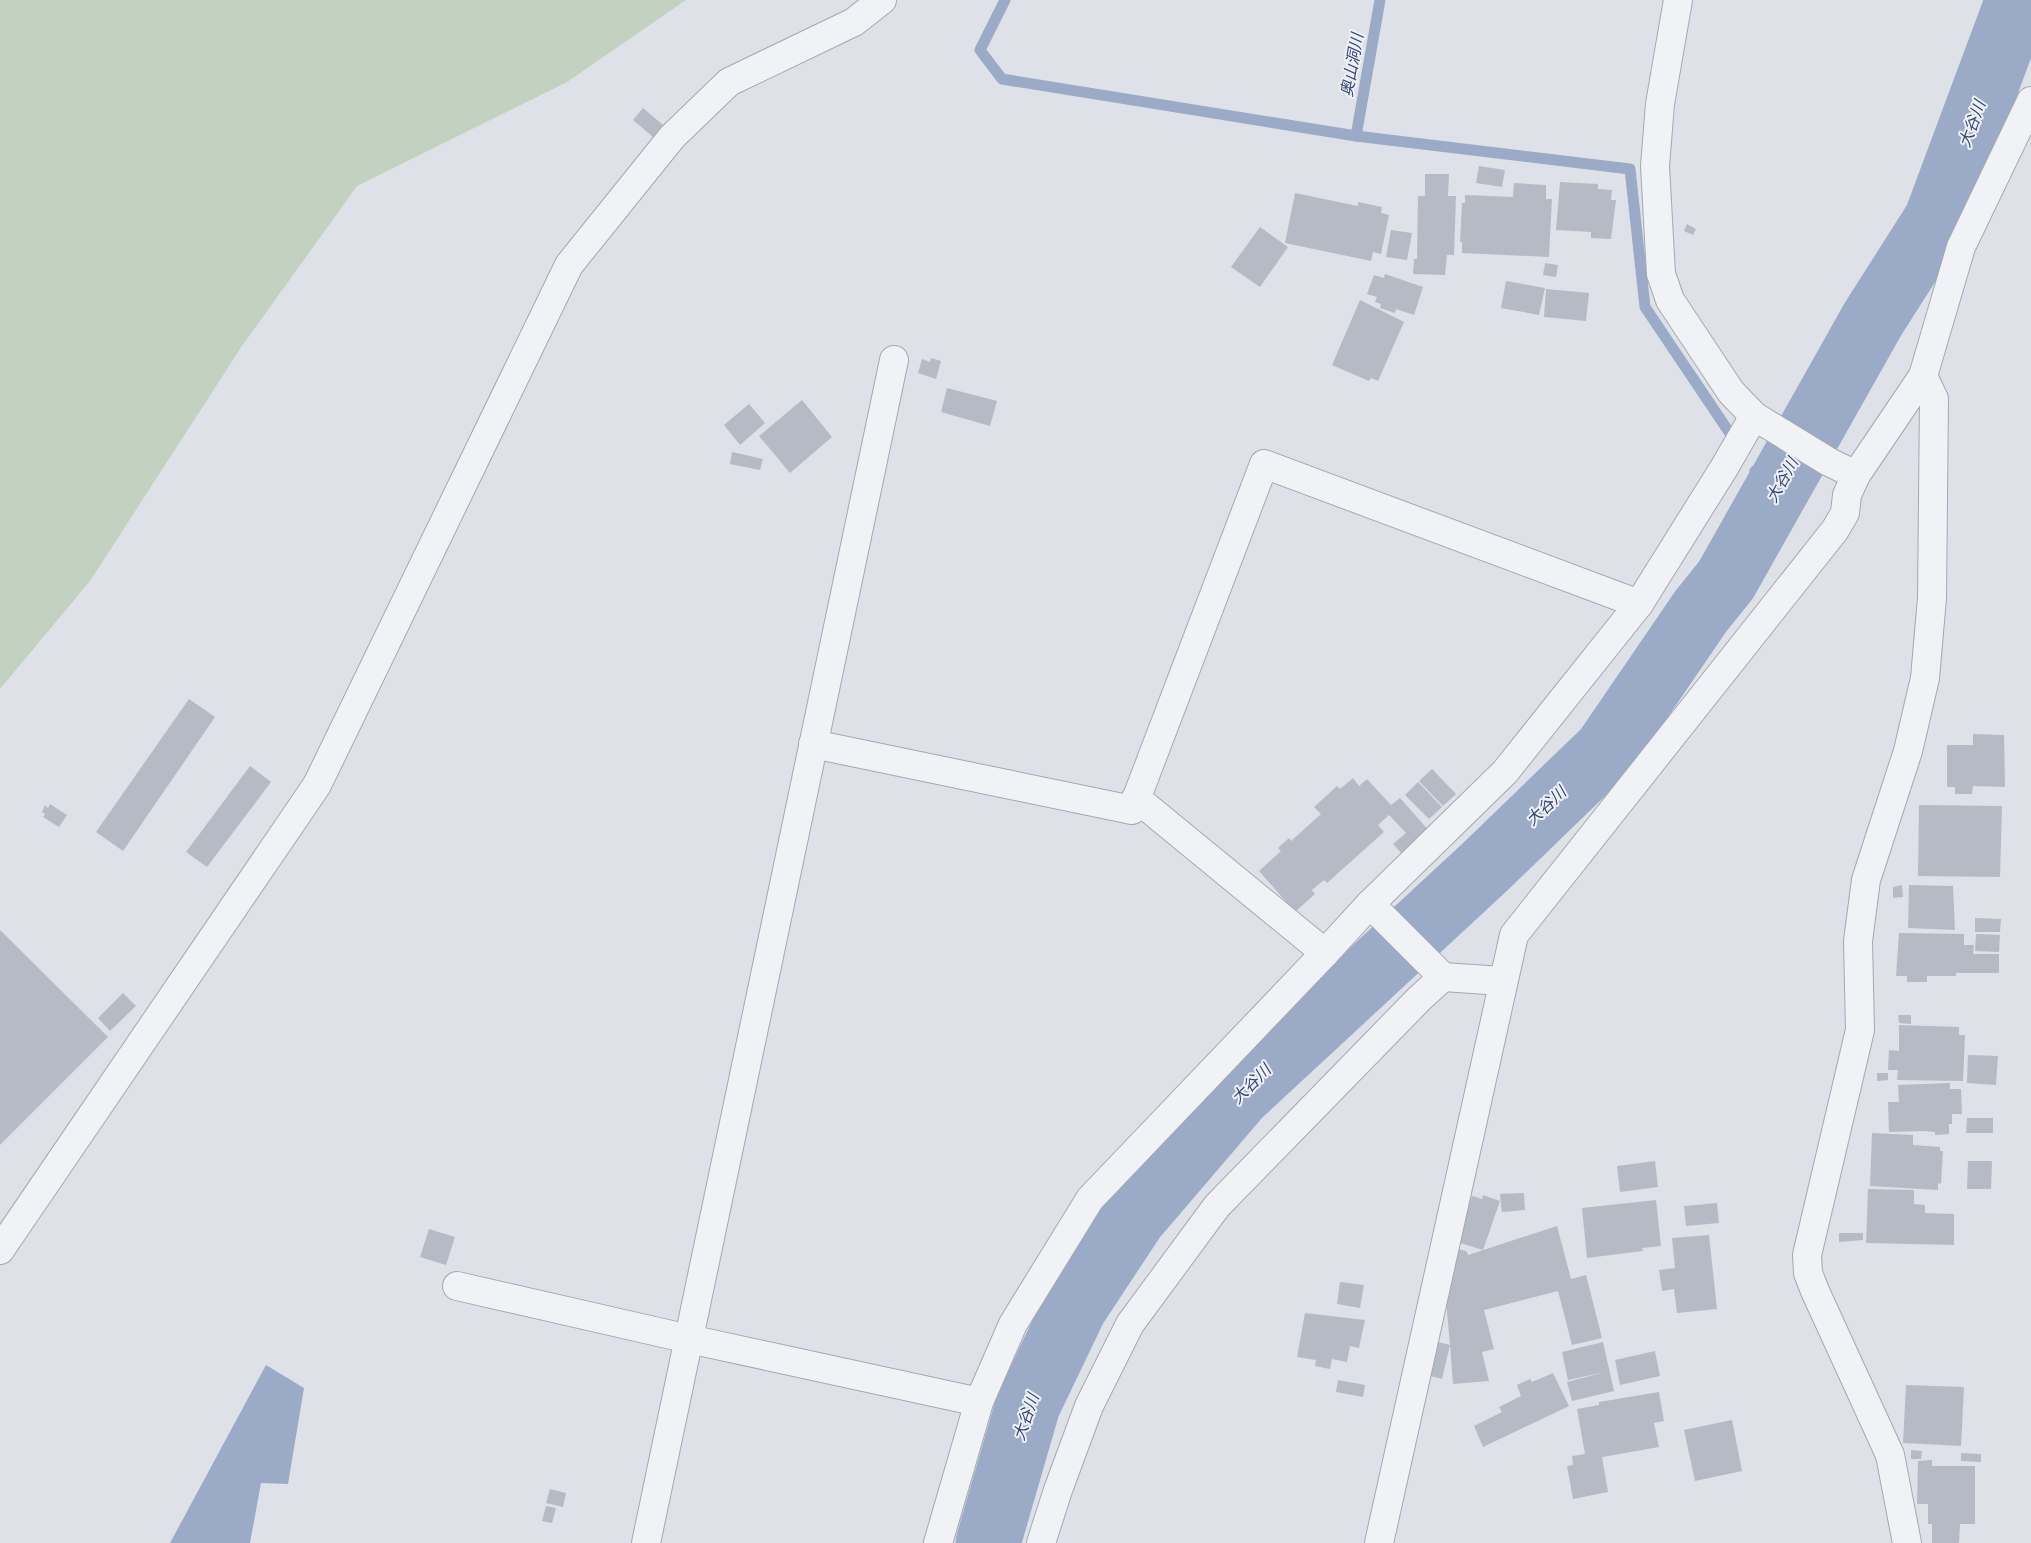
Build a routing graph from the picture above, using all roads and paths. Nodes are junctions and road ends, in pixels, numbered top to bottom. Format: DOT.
graph roads {
  1 [pos="882,0"];
  2 [pos="1678,0"];
  3 [pos="2031,101"];
  4 [pos="894,360"];
  5 [pos="1923,376"];
  6 [pos="1754,416"];
  7 [pos="1856,475"];
  8 [pos="1639,604"];
  9 [pos="813,744"];
  10 [pos="1136,798"];
  11 [pos="1370,904"];
  12 [pos="1325,954"];
  13 [pos="1443,977"];
  14 [pos="1502,981"];
  15 [pos="0,1250"];
  16 [pos="457,1286"];
  17 [pos="689,1339"];
  18 [pos="980,1402"];
  19 [pos="646,1543"];
  20 [pos="938,1543"];
  21 [pos="1042,1543"];
  22 [pos="1378,1543"];
  23 [pos="1907,1543"];
  1 -- 15 [label="street"];
  2 -- 6 [label="street"];
  3 -- 5 [label="street"];
  4 -- 9 [label="street"];
  5 -- 7 [label="street"];
  5 -- 23 [label="street"];
  6 -- 7 [label="street"];
  6 -- 8 [label="street"];
  7 -- 14 [label="street"];
  8 -- 10 [label="street"];
  8 -- 11 [label="street"];
  9 -- 10 [label="street"];
  9 -- 17 [label="street"];
  10 -- 12 [label="street"];
  11 -- 12 [label="street"];
  11 -- 13 [label="street"];
  12 -- 18 [label="street"];
  13 -- 14 [label="street"];
  13 -- 21 [label="street"];
  14 -- 22 [label="street"];
  16 -- 17 [label="street"];
  17 -- 18 [label="street"];
  17 -- 19 [label="street"];
  18 -- 20 [label="street"];
}
